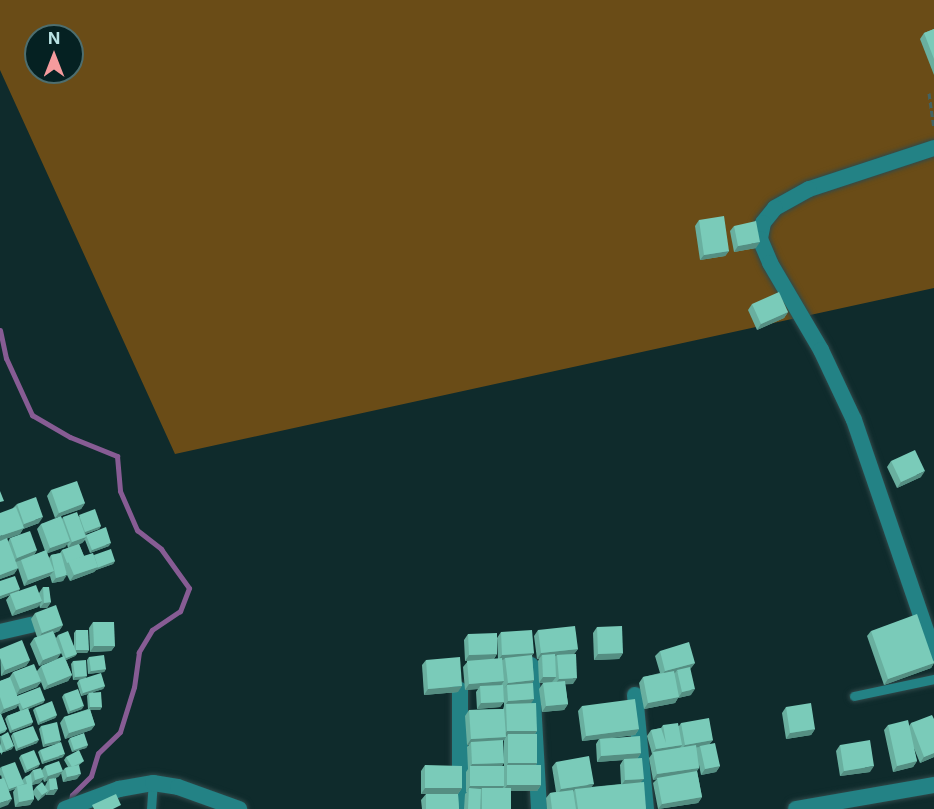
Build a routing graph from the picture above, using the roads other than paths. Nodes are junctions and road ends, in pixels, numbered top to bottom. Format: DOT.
graph roads {
  1 [pos="934,148"];
  2 [pos="31,625"];
  3 [pos="0,632"];
  4 [pos="934,654"];
  5 [pos="531,665"];
  6 [pos="934,680"];
  7 [pos="460,690"];
  8 [pos="635,695"];
  9 [pos="854,696"];
  10 [pos="153,783"];
  11 [pos="934,785"];
  12 [pos="817,808"];
  13 [pos="65,809"];
  14 [pos="151,809"];
  15 [pos="239,809"];
  16 [pos="460,809"];
  17 [pos="539,809"];
  18 [pos="646,809"];
  19 [pos="796,809"];
  1 -- 4 [label="street"];
  2 -- 3 [label="street"];
  5 -- 17 [label="street"];
  6 -- 9 [label="lane"];
  7 -- 16 [label="street"];
  8 -- 18 [label="street"];
  10 -- 13 [label="street"];
  10 -- 14 [label="lane"];
  10 -- 15 [label="street"];
  11 -- 12 [label="street"];
  12 -- 19 [label="street"];
}
